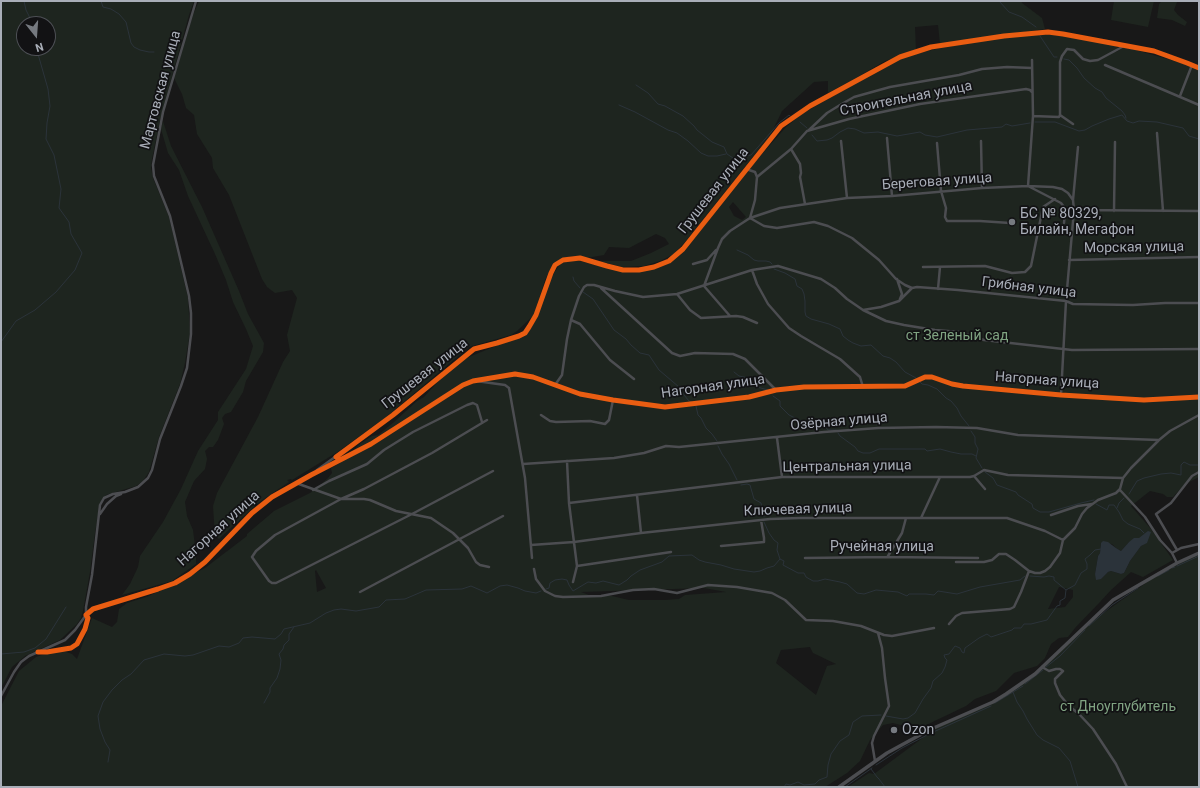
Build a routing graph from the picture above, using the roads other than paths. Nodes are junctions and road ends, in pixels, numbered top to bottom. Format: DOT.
graph roads {
  1 [pos="196,1"];
  2 [pos="1125,46"];
  3 [pos="1032,60"];
  4 [pos="1105,65"];
  5 [pos="1192,65"];
  6 [pos="1032,68"];
  7 [pos="1199,68"];
  8 [pos="1032,92"];
  9 [pos="1180,96"];
  10 [pos="1199,105"];
  11 [pos="1060,115"];
  12 [pos="1033,116"];
  13 [pos="1073,124"];
  14 [pos="807,131"];
  15 [pos="1157,133"];
  16 [pos="887,138"];
  17 [pos="981,141"];
  18 [pos="841,142"];
  19 [pos="1115,142"];
  20 [pos="937,143"];
  21 [pos="1078,147"];
  22 [pos="791,149"];
  23 [pos="746,169"];
  24 [pos="757,177"];
  25 [pos="1028,186"];
  26 [pos="982,188"];
  27 [pos="941,191"];
  28 [pos="892,196"];
  29 [pos="847,198"];
  30 [pos="1055,199"];
  31 [pos="1073,200"];
  32 [pos="805,204"];
  33 [pos="1074,210"];
  34 [pos="1114,211"];
  35 [pos="1163,211"];
  36 [pos="1199,211"];
  37 [pos="750,218"];
  38 [pos="1010,223"];
  39 [pos="1064,223"];
  40 [pos="718,248"];
  41 [pos="1199,257"];
  42 [pos="1069,260"];
  43 [pos="693,264"];
  44 [pos="923,267"];
  45 [pos="940,267"];
  46 [pos="752,270"];
  47 [pos="896,278"];
  48 [pos="704,286"];
  49 [pos="600,287"];
  50 [pos="912,288"];
  51 [pos="938,289"];
  52 [pos="677,294"];
  53 [pos="898,300"];
  54 [pos="1066,301"];
  55 [pos="1199,303"];
  56 [pos="863,310"];
  57 [pos="730,316"];
  58 [pos="571,320"];
  59 [pos="757,323"];
  60 [pos="1064,349"];
  61 [pos="1199,349"];
  62 [pos="634,378"];
  63 [pos="473,381"];
  64 [pos="556,385"];
  65 [pos="863,387"];
  66 [pos="776,390"];
  67 [pos="1061,395"];
  68 [pos="1199,397"];
  69 [pos="613,400"];
  70 [pos="541,414"];
  71 [pos="1199,415"];
  72 [pos="486,420"];
  73 [pos="482,422"];
  74 [pos="777,438"];
  75 [pos="1159,440"];
  76 [pos="567,461"];
  77 [pos="523,464"];
  78 [pos="493,471"];
  79 [pos="1199,472"];
  80 [pos="311,475"];
  81 [pos="940,476"];
  82 [pos="974,476"];
  83 [pos="782,477"];
  84 [pos="1124,478"];
  85 [pos="296,483"];
  86 [pos="986,489"];
  87 [pos="312,490"];
  88 [pos="1120,490"];
  89 [pos="125,492"];
  90 [pos="636,495"];
  91 [pos="341,499"];
  92 [pos="569,503"];
  93 [pos="1092,504"];
  94 [pos="412,514"];
  95 [pos="1051,515"];
  96 [pos="100,516"];
  97 [pos="503,516"];
  98 [pos="906,518"];
  99 [pos="921,518"];
  100 [pos="761,520"];
  101 [pos="641,533"];
  102 [pos="459,540"];
  103 [pos="1063,540"];
  104 [pos="574,542"];
  105 [pos="1199,544"];
  106 [pos="531,545"];
  107 [pos="721,546"];
  108 [pos="1177,550"];
  109 [pos="671,552"];
  110 [pos="1172,553"];
  111 [pos="1199,553"];
  112 [pos="887,556"];
  113 [pos="532,558"];
  114 [pos="805,558"];
  115 [pos="978,558"];
  116 [pos="956,562"];
  117 [pos="1177,563"];
  118 [pos="577,566"];
  119 [pos="489,567"];
  120 [pos="534,569"];
  121 [pos="1028,571"];
  122 [pos="573,582"];
  123 [pos="360,592"];
  124 [pos="86,615"];
  125 [pos="949,624"];
  126 [pos="934,628"];
  127 [pos="878,633"];
  128 [pos="38,652"];
  129 [pos="1042,667"];
  130 [pos="1,696"];
  131 [pos="875,762"];
  132 [pos="839,787"];
  133 [pos="1127,787"];
  1 -- 89 [label="street, Мартовская улица"];
  2 -- 5 [label="street, Грушевая улица"];
  2 -- 11 [label="street"];
  2 -- 23 [label="street, Грушевая улица"];
  3 -- 6 [label="street"];
  4 -- 9 [label="street"];
  5 -- 7 [label="street, Грушевая улица"];
  5 -- 9 [label="street"];
  6 -- 8 [label="street"];
  6 -- 14 [label="street"];
  8 -- 12 [label="street"];
  8 -- 14 [label="street, Строительная улица"];
  9 -- 10 [label="street"];
  11 -- 12 [label="street"];
  11 -- 13 [label="street"];
  12 -- 25 [label="street"];
  14 -- 22 [label="street"];
  15 -- 35 [label="street"];
  16 -- 28 [label="street"];
  17 -- 26 [label="street"];
  18 -- 29 [label="street"];
  19 -- 34 [label="street"];
  20 -- 27 [label="street"];
  21 -- 31 [label="street"];
  22 -- 24 [label="street"];
  22 -- 32 [label="street"];
  23 -- 24 [label="street"];
  23 -- 80 [label="street, Грушевая улица"];
  24 -- 37 [label="street"];
  25 -- 26 [label="street, Береговая улица"];
  25 -- 30 [label="street"];
  25 -- 31 [label="street, Береговая улица"];
  26 -- 27 [label="street, Береговая улица"];
  27 -- 28 [label="street, Береговая улица"];
  27 -- 38 [label="street"];
  28 -- 29 [label="street, Береговая улица"];
  29 -- 32 [label="street, Береговая улица"];
  30 -- 39 [label="street"];
  30 -- 45 [label="street"];
  31 -- 33 [label="street"];
  32 -- 37 [label="street, Береговая улица"];
  33 -- 34 [label="street"];
  33 -- 42 [label="street"];
  34 -- 35 [label="street"];
  35 -- 36 [label="street"];
  37 -- 40 [label="street, Береговая улица"];
  37 -- 47 [label="street"];
  40 -- 43 [label="street"];
  40 -- 48 [label="street, Береговая улица"];
  41 -- 42 [label="street, Морская улица"];
  42 -- 54 [label="street"];
  44 -- 45 [label="street"];
  45 -- 51 [label="street"];
  46 -- 48 [label="street"];
  46 -- 56 [label="street"];
  46 -- 65 [label="street"];
  47 -- 50 [label="street"];
  47 -- 53 [label="street"];
  48 -- 52 [label="street"];
  48 -- 57 [label="street"];
  49 -- 52 [label="street"];
  49 -- 58 [label="street"];
  49 -- 66 [label="street"];
  50 -- 51 [label="street, Грибная улица"];
  50 -- 53 [label="street"];
  51 -- 54 [label="street, Грибная улица"];
  52 -- 57 [label="street"];
  53 -- 56 [label="street"];
  54 -- 55 [label="street, Грибная улица"];
  54 -- 60 [label="street"];
  56 -- 60 [label="street"];
  57 -- 59 [label="street"];
  58 -- 62 [label="street"];
  58 -- 64 [label="street"];
  60 -- 61 [label="street"];
  60 -- 67 [label="street"];
  63 -- 64 [label="street, Нагорная улица"];
  63 -- 77 [label="street"];
  63 -- 80 [label="street, Нагорная улица"];
  64 -- 69 [label="street, Нагорная улица"];
  65 -- 66 [label="street, Нагорная улица"];
  65 -- 67 [label="street, Нагорная улица"];
  66 -- 69 [label="street, Нагорная улица"];
  67 -- 68 [label="street, Нагорная улица"];
  69 -- 70 [label="street"];
  71 -- 75 [label="street"];
  72 -- 73 [label="street"];
  73 -- 87 [label="street"];
  73 -- 91 [label="street"];
  74 -- 75 [label="street, Озёрная улица"];
  74 -- 76 [label="street, Озёрная улица"];
  74 -- 83 [label="street"];
  75 -- 84 [label="street"];
  76 -- 77 [label="street, Озёрная улица"];
  76 -- 92 [label="street"];
  77 -- 106 [label="street"];
  78 -- 94 [label="street"];
  79 -- 108 [label="street"];
  80 -- 85 [label="street, Нагорная улица"];
  81 -- 82 [label="street, Центральная улица"];
  81 -- 83 [label="street, Центральная улица"];
  81 -- 99 [label="street"];
  82 -- 84 [label="street, Центральная улица"];
  82 -- 86 [label="street"];
  83 -- 90 [label="street, Центральная улица"];
  84 -- 88 [label="street"];
  85 -- 87 [label="street"];
  85 -- 124 [label="street, Нагорная улица"];
  87 -- 91 [label="street"];
  88 -- 93 [label="street"];
  88 -- 110 [label="street"];
  89 -- 96 [label="street"];
  89 -- 96 [label="street, Мартовская улица"];
  90 -- 92 [label="street, Центральная улица"];
  90 -- 101 [label="street"];
  91 -- 94 [label="street"];
  91 -- 94 [label="street"];
  92 -- 104 [label="street"];
  93 -- 95 [label="street"];
  93 -- 103 [label="street"];
  94 -- 102 [label="street"];
  96 -- 124 [label="street, Мартовская улица"];
  97 -- 102 [label="street"];
  98 -- 99 [label="street, Ключевая улица"];
  98 -- 100 [label="street, Ключевая улица"];
  98 -- 112 [label="street"];
  99 -- 103 [label="street, Ключевая улица"];
  100 -- 101 [label="street, Ключевая улица"];
  100 -- 107 [label="street"];
  101 -- 104 [label="street, Ключевая улица"];
  102 -- 119 [label="street"];
  102 -- 123 [label="street"];
  103 -- 121 [label="street"];
  104 -- 106 [label="street, Ключевая улица"];
  104 -- 118 [label="street"];
  105 -- 108 [label="street"];
  106 -- 113 [label="street"];
  108 -- 110 [label="street"];
  109 -- 118 [label="street"];
  110 -- 117 [label="street"];
  111 -- 117 [label="street"];
  112 -- 114 [label="street, Ручейная улица"];
  112 -- 115 [label="street, Ручейная улица"];
  116 -- 121 [label="street"];
  117 -- 129 [label="street"];
  118 -- 122 [label="street"];
  120 -- 127 [label="street"];
  121 -- 125 [label="street"];
  124 -- 128 [label="street"];
  124 -- 128 [label="street"];
  126 -- 127 [label="street"];
  127 -- 131 [label="street"];
  128 -- 130 [label="street"];
  129 -- 131 [label="street"];
  129 -- 133 [label="street"];
  131 -- 132 [label="street"];
}
